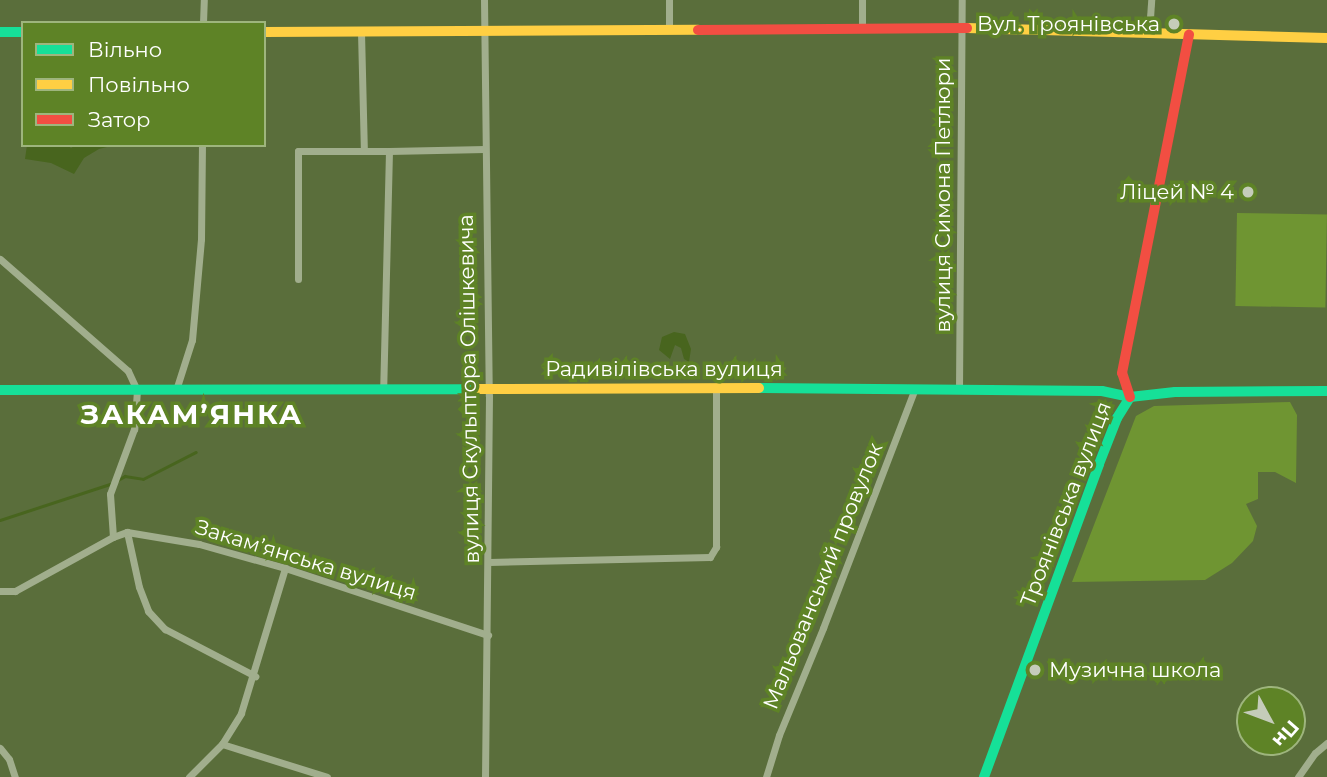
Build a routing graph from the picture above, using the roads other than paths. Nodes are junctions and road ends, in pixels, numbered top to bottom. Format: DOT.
graph roads {
  1 [pos="204,0"];
  2 [pos="484,0"];
  3 [pos="669,0"];
  4 [pos="862,0"];
  5 [pos="962,0"];
  6 [pos="1151,0"];
  7 [pos="203,21"];
  8 [pos="961,28"];
  9 [pos="862,29"];
  10 [pos="669,30"];
  11 [pos="484,31"];
  12 [pos="0,32"];
  13 [pos="21,32"];
  14 [pos="266,32"];
  15 [pos="361,32"];
  16 [pos="1149,32"];
  17 [pos="1189,35"];
  18 [pos="1327,38"];
  19 [pos="202,147"];
  20 [pos="485,149"];
  21 [pos="363,151"];
  22 [pos="389,151"];
  23 [pos="0,259"];
  24 [pos="298,279"];
  25 [pos="716,388"];
  26 [pos="915,388"];
  27 [pos="383,389"];
  28 [pos="487,389"];
  29 [pos="0,390"];
  30 [pos="137,390"];
  31 [pos="176,390"];
  32 [pos="959,390"];
  33 [pos="1327,391"];
  34 [pos="1130,397"];
  35 [pos="127,532"];
  36 [pos="113,537"];
  37 [pos="489,562"];
  38 [pos="285,568"];
  39 [pos="0,591"];
  40 [pos="488,635"];
  41 [pos="255,676"];
  42 [pos="1327,743"];
  43 [pos="222,744"];
  44 [pos="0,748"];
  45 [pos="15,777"];
  46 [pos="190,777"];
  47 [pos="327,777"];
  48 [pos="485,777"];
  49 [pos="766,777"];
  50 [pos="984,777"];
  51 [pos="1299,777"];
  1 -- 7 [label="street"];
  2 -- 11 [label="street, вулиця Скульптора Олішкевича"];
  3 -- 10 [label="street"];
  4 -- 9 [label="street"];
  5 -- 8 [label="street, вулиця Симона Петлюри"];
  6 -- 16 [label="street"];
  8 -- 9 [label="street"];
  8 -- 16 [label="street"];
  8 -- 32 [label="street, вулиця Симона Петлюри"];
  9 -- 10 [label="street"];
  10 -- 11 [label="street"];
  11 -- 15 [label="street"];
  11 -- 20 [label="street, вулиця Скульптора Олішкевича"];
  12 -- 13 [label="street"];
  14 -- 15 [label="street"];
  15 -- 21 [label="street"];
  16 -- 17 [label="street"];
  17 -- 18 [label="street"];
  17 -- 34 [label="street, Троянівська вулиця"];
  19 -- 31 [label="street"];
  20 -- 22 [label="street"];
  20 -- 28 [label="street, вулиця Скульптора Олішкевича"];
  21 -- 22 [label="street"];
  21 -- 24 [label="street"];
  22 -- 27 [label="street"];
  23 -- 30 [label="street"];
  25 -- 26 [label="street, Радивілівська вулиця"];
  25 -- 28 [label="street, Радивілівська вулиця"];
  25 -- 37 [label="street"];
  26 -- 32 [label="street, Радивілівська вулиця"];
  26 -- 49 [label="street, Мальованський провулок"];
  27 -- 28 [label="street, Радивілівська вулиця"];
  27 -- 31 [label="street, Радивілівська вулиця"];
  28 -- 37 [label="street, вулиця Скульптора Олішкевича"];
  29 -- 30 [label="street, Радивілівська вулиця"];
  30 -- 31 [label="street, Радивілівська вулиця"];
  30 -- 36 [label="street"];
  32 -- 34 [label="street, Радивілівська вулиця"];
  33 -- 34 [label="street, Радивілівська вулиця"];
  34 -- 50 [label="street, Троянівська вулиця"];
  35 -- 36 [label="street, Закамʼянська вулиця"];
  35 -- 38 [label="street, Закамʼянська вулиця"];
  35 -- 41 [label="street"];
  36 -- 39 [label="street, Закамʼянська вулиця"];
  37 -- 40 [label="street, вулиця Скульптора Олішкевича"];
  38 -- 40 [label="street, Закамʼянська вулиця"];
  38 -- 41 [label="street"];
  40 -- 48 [label="street, вулиця Скульптора Олішкевича"];
  41 -- 43 [label="street"];
  42 -- 51 [label="street"];
  43 -- 46 [label="street"];
  43 -- 47 [label="street"];
  44 -- 45 [label="street"];
}
